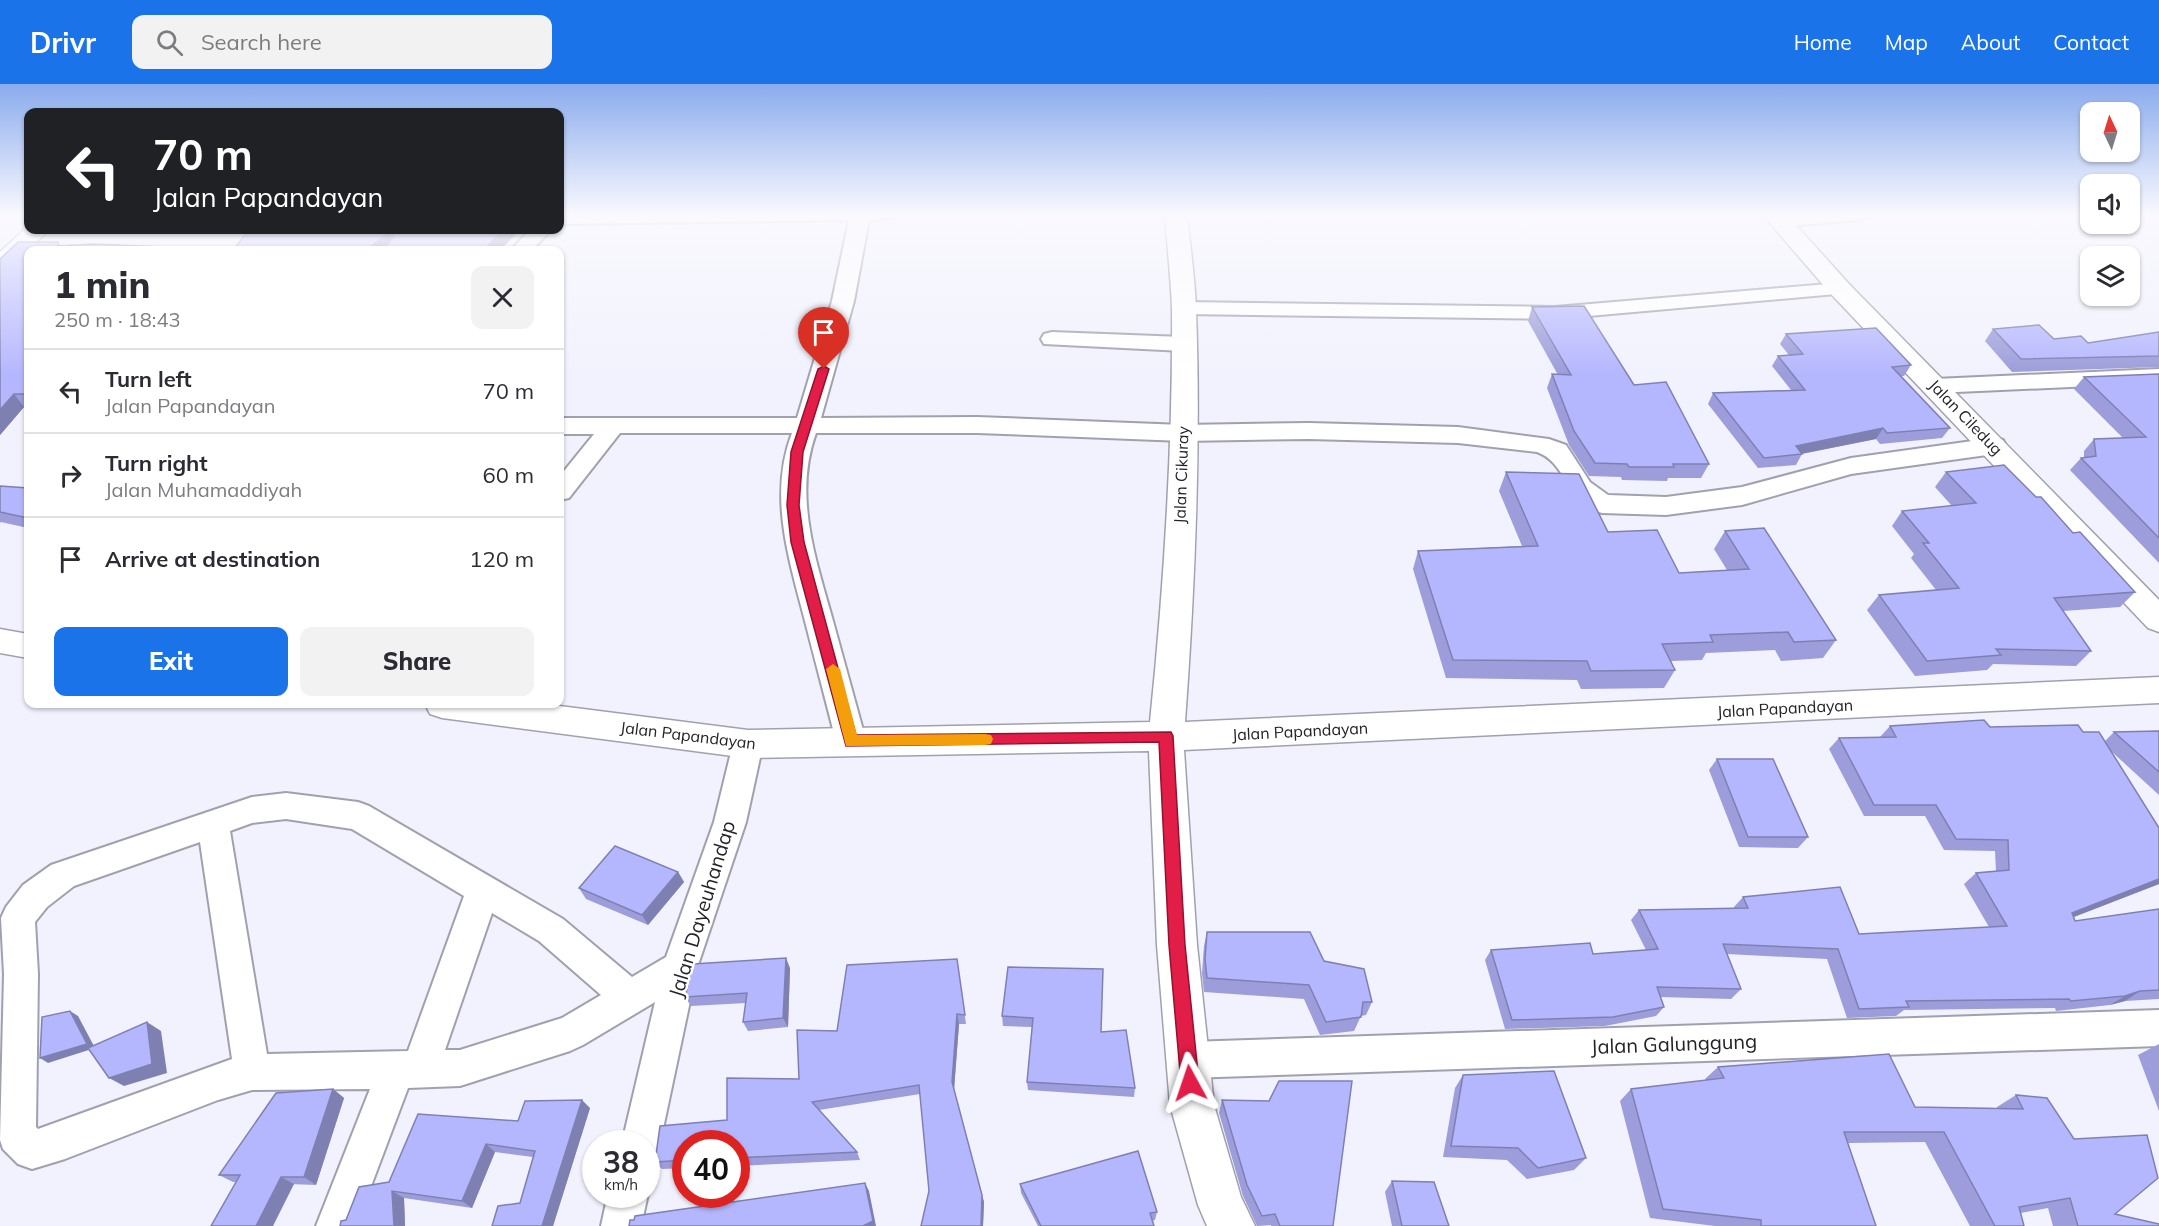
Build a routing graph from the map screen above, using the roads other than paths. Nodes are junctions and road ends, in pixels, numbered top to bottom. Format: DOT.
graph roads {
  1 [pos="850,267"];
  2 [pos="1181,267"];
  3 [pos="1820,267"];
  4 [pos="1840,289"];
  5 [pos="1184,308"];
  6 [pos="1052,339"];
  7 [pos="1183,344"];
  8 [pos="2159,376"];
  9 [pos="1935,386"];
  10 [pos="614,425"];
  11 [pos="807,425"];
  12 [pos="564,426"];
  13 [pos="1183,433"];
  14 [pos="1994,446"];
  15 [pos="564,487"];
  16 [pos="2159,620"];
  17 [pos="0,641"];
  18 [pos="24,645"];
  19 [pos="2159,690"];
  20 [pos="473,708"];
  21 [pos="1166,736"];
  22 [pos="851,741"];
  23 [pos="748,744"];
  24 [pos="213,824"];
  25 [pos="483,890"];
  26 [pos="680,968"];
  27 [pos="630,998"];
  28 [pos="2159,1028"];
  29 [pos="1188,1060"];
  30 [pos="409,1070"];
  31 [pos="252,1072"];
  32 [pos="644,1130"];
  33 [pos="625,1208"];
  34 [pos="336,1226"];
  35 [pos="621,1226"];
  36 [pos="1232,1226"];
  1 -- 11 [label="street"];
  2 -- 5 [label="street, Jalan Cikuray"];
  3 -- 4 [label="street, Jalan Ciledug"];
  4 -- 5 [label="street"];
  4 -- 9 [label="street, Jalan Ciledug"];
  5 -- 7 [label="street, Jalan Cikuray"];
  6 -- 7 [label="street"];
  7 -- 13 [label="street, Jalan Cikuray"];
  8 -- 9 [label="street"];
  9 -- 14 [label="street, Jalan Ciledug"];
  10 -- 11 [label="street"];
  10 -- 12 [label="street"];
  10 -- 15 [label="street"];
  11 -- 13 [label="street"];
  11 -- 22 [label="street"];
  13 -- 14 [label="street"];
  13 -- 21 [label="street, Jalan Cikuray"];
  14 -- 16 [label="street, Jalan Ciledug"];
  17 -- 18 [label="street"];
  19 -- 21 [label="street, Jalan Papandayan"];
  20 -- 23 [label="street, Jalan Papandayan"];
  21 -- 22 [label="street, Jalan Papandayan"];
  21 -- 29 [label="street, Jalan Cikuray"];
  22 -- 23 [label="street, Jalan Papandayan"];
  23 -- 26 [label="street, Jalan Dayeuhandap"];
  24 -- 25 [label="street"];
  24 -- 31 [label="street"];
  24 -- 31 [label="street"];
  25 -- 27 [label="street"];
  25 -- 30 [label="street"];
  26 -- 27 [label="street"];
  26 -- 32 [label="street, Jalan Dayeuhandap"];
  27 -- 30 [label="street"];
  28 -- 29 [label="street, Jalan Galunggung"];
  29 -- 36 [label="street, Jalan Cikuray"];
  30 -- 31 [label="street"];
  30 -- 34 [label="street"];
  33 -- 35 [label="street"];
}
